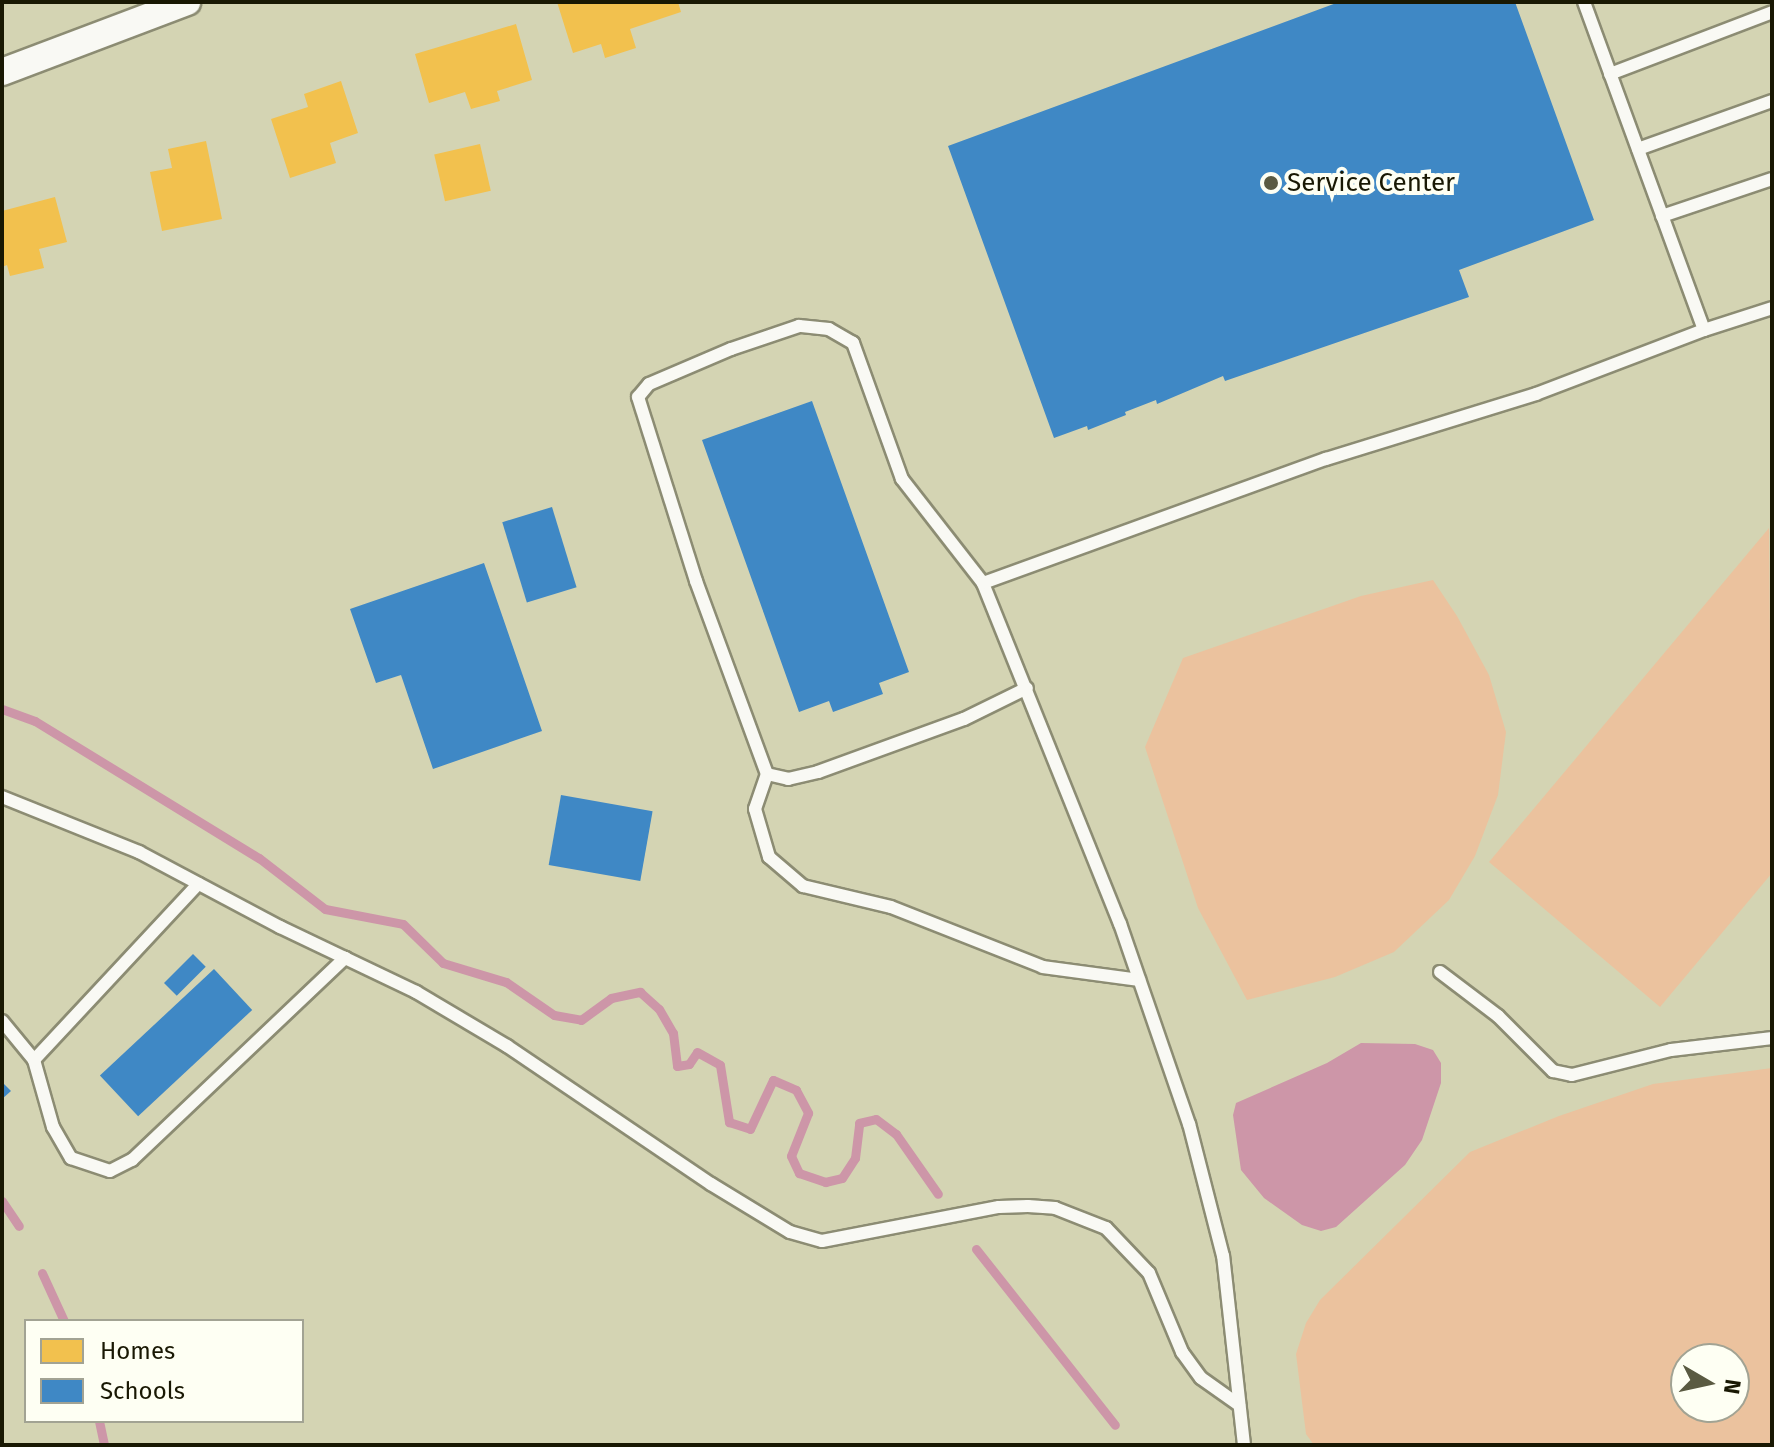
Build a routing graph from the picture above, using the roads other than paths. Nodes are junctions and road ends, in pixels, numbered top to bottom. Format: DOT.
graph roads {
  1 [pos="187,2"];
  2 [pos="1584,2"];
  3 [pos="1772,12"];
  4 [pos="1609,70"];
  5 [pos="2,72"];
  6 [pos="1772,101"];
  7 [pos="1638,149"];
  8 [pos="1772,179"];
  9 [pos="1662,216"];
  10 [pos="1772,308"];
  11 [pos="1704,330"];
  12 [pos="983,583"];
  13 [pos="1027,688"];
  14 [pos="767,774"];
  15 [pos="2,797"];
  16 [pos="198,884"];
  17 [pos="345,958"];
  18 [pos="1440,972"];
  19 [pos="1139,980"];
  20 [pos="2,1021"];
  21 [pos="1772,1038"];
  22 [pos="34,1060"];
  23 [pos="1239,1405"];
  24 [pos="1244,1445"];
  1 -- 5 [label="street"];
  2 -- 4 [label="lane"];
  3 -- 4 [label="lane"];
  4 -- 7 [label="lane"];
  6 -- 7 [label="lane"];
  7 -- 9 [label="lane"];
  8 -- 9 [label="lane"];
  9 -- 11 [label="lane"];
  10 -- 11 [label="lane"];
  11 -- 12 [label="lane"];
  12 -- 13 [label="lane"];
  12 -- 14 [label="lane"];
  13 -- 14 [label="lane"];
  13 -- 19 [label="lane"];
  14 -- 19 [label="lane"];
  15 -- 16 [label="lane"];
  16 -- 17 [label="lane"];
  16 -- 22 [label="lane"];
  17 -- 22 [label="lane"];
  17 -- 23 [label="lane"];
  18 -- 21 [label="lane"];
  19 -- 23 [label="lane"];
  20 -- 22 [label="lane"];
  23 -- 24 [label="lane"];
}
